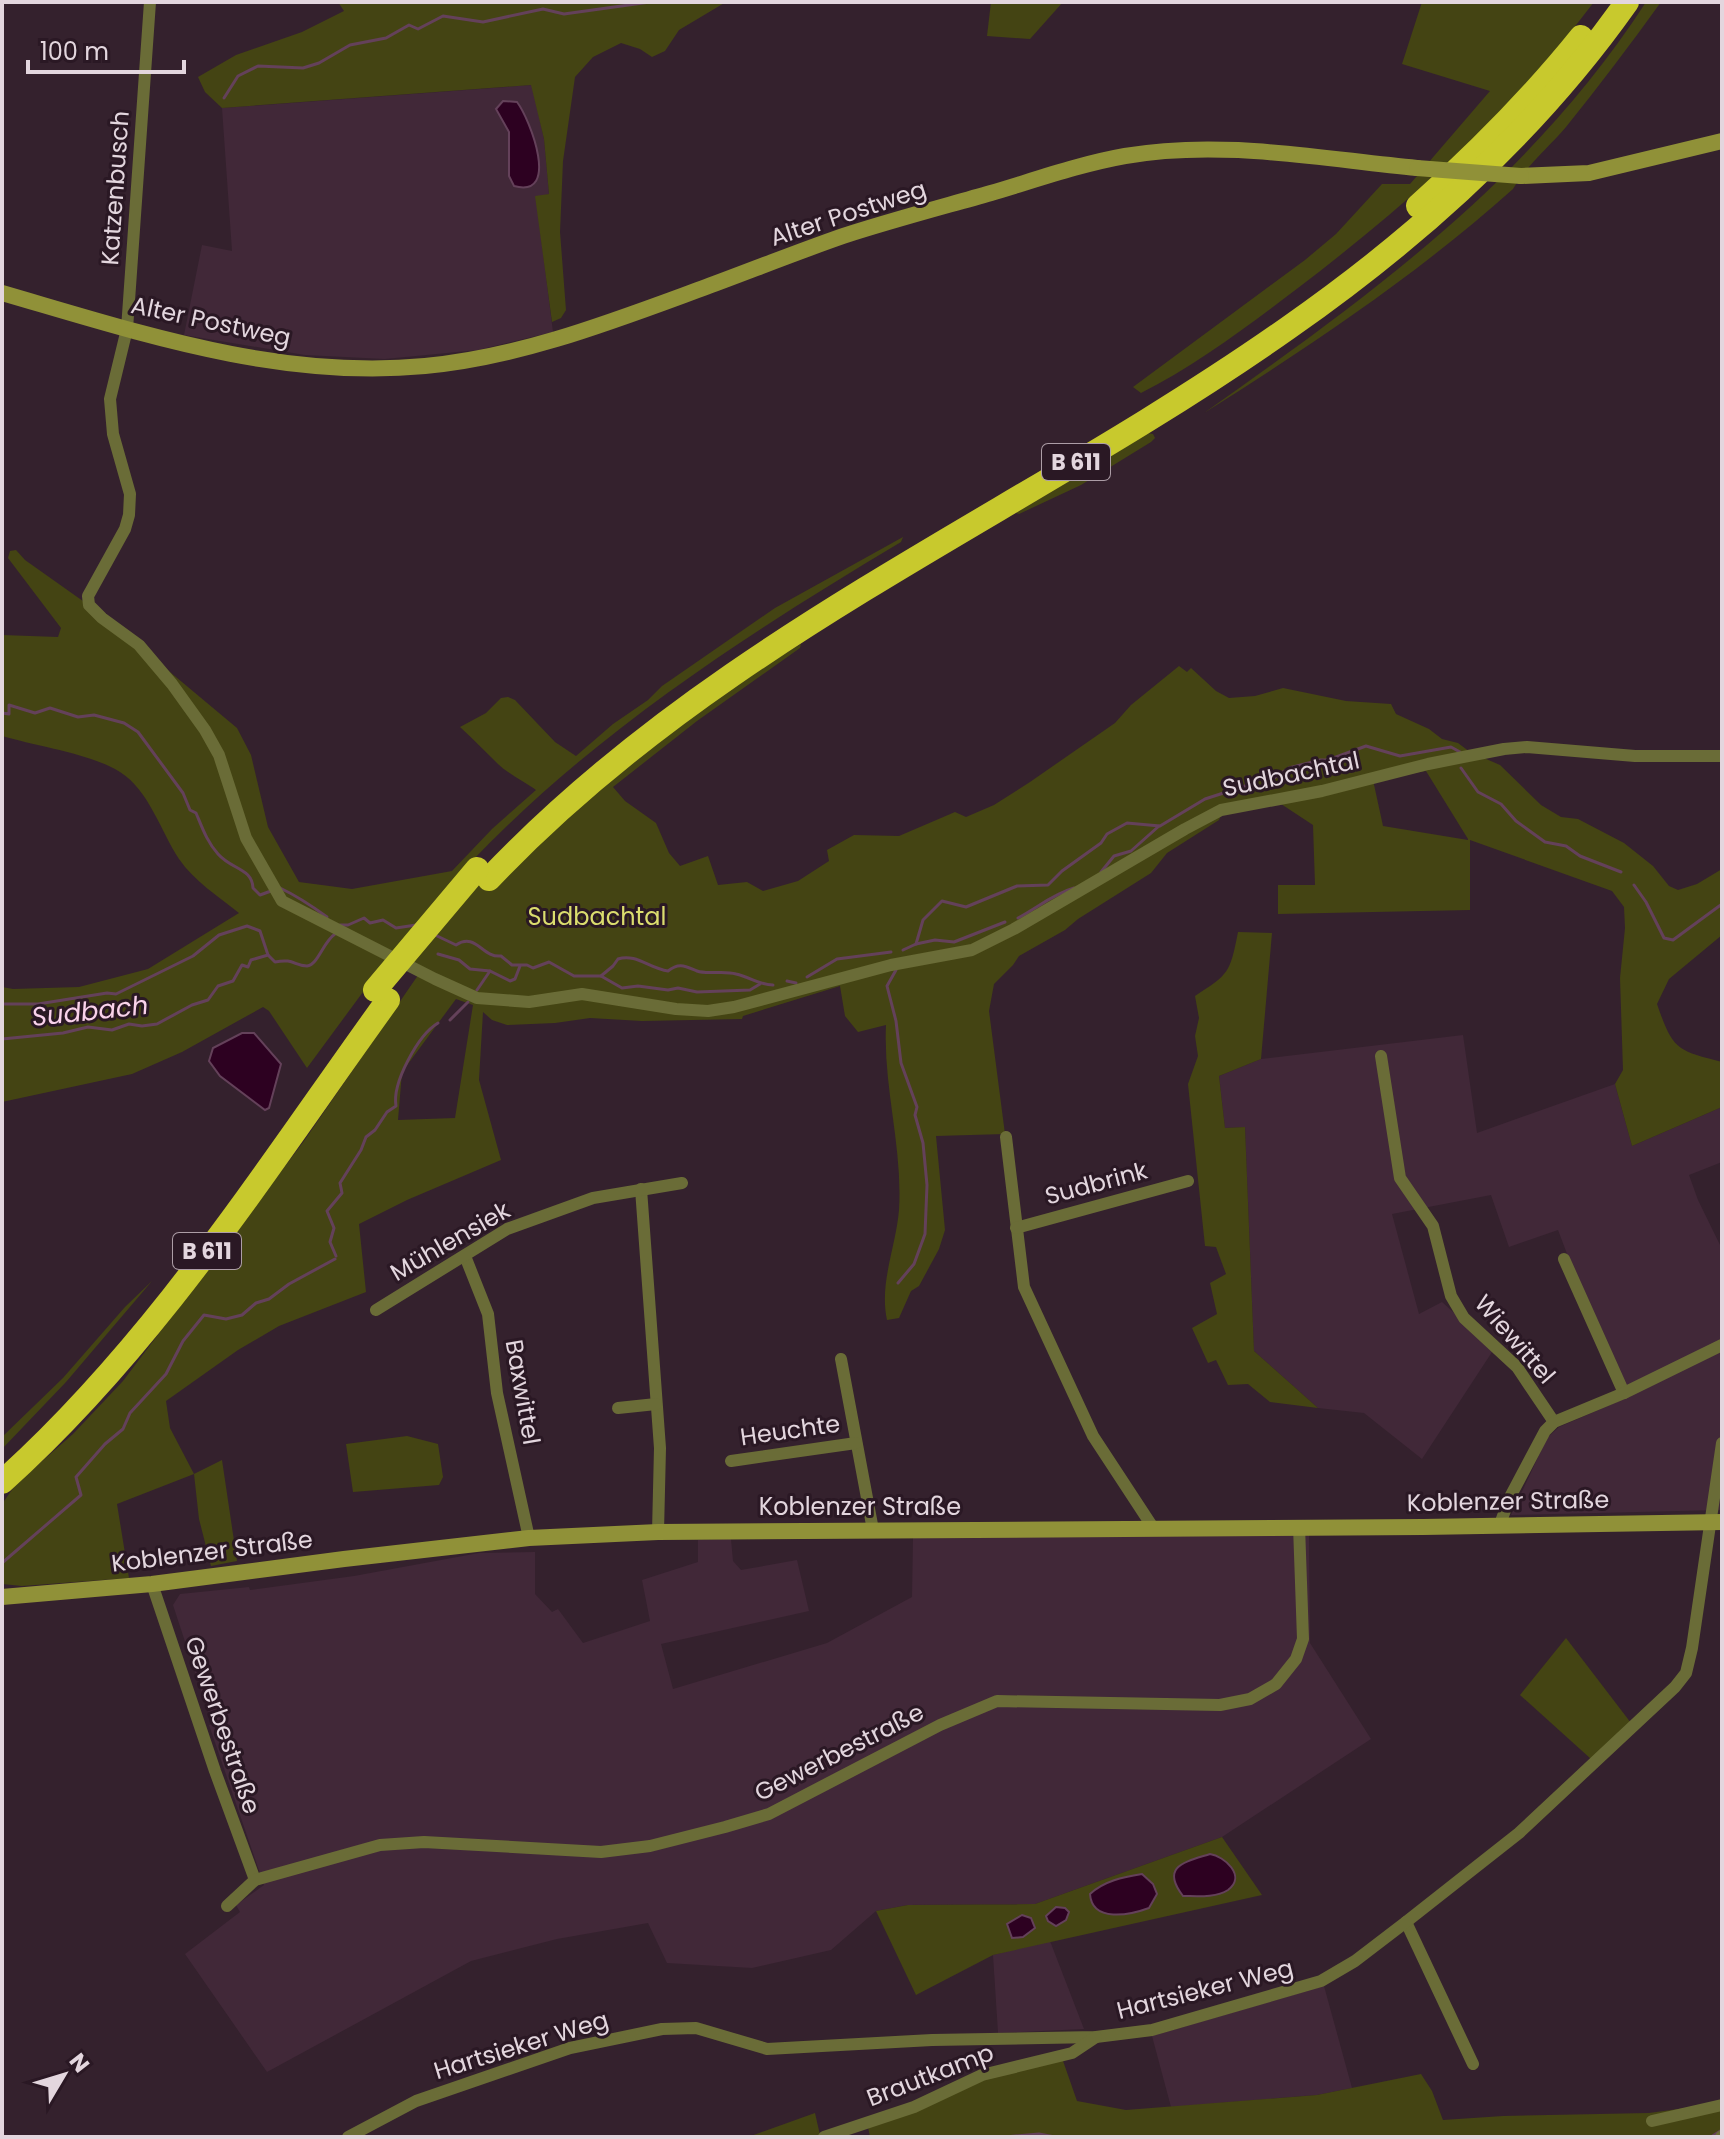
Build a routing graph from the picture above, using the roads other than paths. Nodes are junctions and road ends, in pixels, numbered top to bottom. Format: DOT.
graph roads {
  1 [pos="150,2"];
  2 [pos="1607,2"];
  3 [pos="1627,2"];
  4 [pos="1722,141"];
  5 [pos="2,293"];
  6 [pos="127,329"];
  7 [pos="1722,756"];
  8 [pos="483,874"];
  9 [pos="435,979"];
  10 [pos="382,995"];
  11 [pos="1381,1056"];
  12 [pos="1006,1137"];
  13 [pos="1188,1181"];
  14 [pos="682,1183"];
  15 [pos="641,1189"];
  16 [pos="1016,1228"];
  17 [pos="465,1256"];
  18 [pos="1564,1259"];
  19 [pos="376,1310"];
  20 [pos="1722,1345"];
  21 [pos="841,1359"];
  22 [pos="1624,1393"];
  23 [pos="656,1404"];
  24 [pos="618,1408"];
  25 [pos="1554,1422"];
  26 [pos="856,1443"];
  27 [pos="1722,1443"];
  28 [pos="3,1459"];
  29 [pos="731,1461"];
  30 [pos="2,1482"];
  31 [pos="1716,1522"];
  32 [pos="1500,1524"];
  33 [pos="1299,1526"];
  34 [pos="1154,1529"];
  35 [pos="873,1530"];
  36 [pos="658,1532"];
  37 [pos="529,1538"];
  38 [pos="152,1584"];
  39 [pos="2,1597"];
  40 [pos="255,1880"];
  41 [pos="227,1906"];
  42 [pos="1406,1922"];
  43 [pos="1096,2037"];
  44 [pos="1473,2064"];
  45 [pos="1722,2105"];
  46 [pos="1652,2121"];
  47 [pos="348,2137"];
  48 [pos="824,2137"];
  1 -- 6 [label="street, Katzenbusch"];
  2 -- 8 [label="highway, B 611"];
  3 -- 8 [label="highway, B 611"];
  4 -- 6 [label="street, Alter Postweg, bridge"];
  5 -- 6 [label="street, Alter Postweg"];
  6 -- 9 [label="street, Katzenbusch"];
  7 -- 9 [label="street, Sudbachtal"];
  8 -- 10 [label="highway, B 611, bridge"];
  10 -- 28 [label="highway, B 611"];
  10 -- 30 [label="highway, B 611"];
  11 -- 25 [label="street, Wiewittel"];
  12 -- 16 [label="street"];
  13 -- 16 [label="street, Sudbrink"];
  14 -- 15 [label="street, Mühlensiek"];
  15 -- 17 [label="street, Mühlensiek"];
  15 -- 23 [label="street"];
  16 -- 34 [label="street"];
  17 -- 19 [label="street, Mühlensiek"];
  17 -- 37 [label="street, Baxwittel"];
  18 -- 22 [label="street"];
  20 -- 22 [label="street"];
  21 -- 26 [label="street, Heuchte"];
  22 -- 25 [label="street"];
  23 -- 24 [label="street"];
  23 -- 36 [label="street"];
  25 -- 32 [label="street"];
  26 -- 29 [label="street, Heuchte"];
  26 -- 35 [label="street, Heuchte"];
  27 -- 31 [label="street, Hartsieker Weg"];
  31 -- 32 [label="street, Koblenzer Straße"];
  31 -- 42 [label="street, Hartsieker Weg"];
  32 -- 33 [label="street, Koblenzer Straße"];
  33 -- 34 [label="street, Koblenzer Straße"];
  33 -- 40 [label="street, Gewerbestraße"];
  34 -- 35 [label="street, Koblenzer Straße"];
  35 -- 36 [label="street, Koblenzer Straße"];
  36 -- 37 [label="street, Koblenzer Straße"];
  37 -- 38 [label="street, Koblenzer Straße"];
  38 -- 39 [label="street, Koblenzer Straße"];
  38 -- 40 [label="street, Gewerbestraße"];
  40 -- 41 [label="street, Gewerbestraße"];
  42 -- 43 [label="street, Hartsieker Weg"];
  42 -- 44 [label="street"];
  43 -- 47 [label="street, Hartsieker Weg"];
  43 -- 48 [label="street, Brautkamp"];
  45 -- 46 [label="street"];
}
